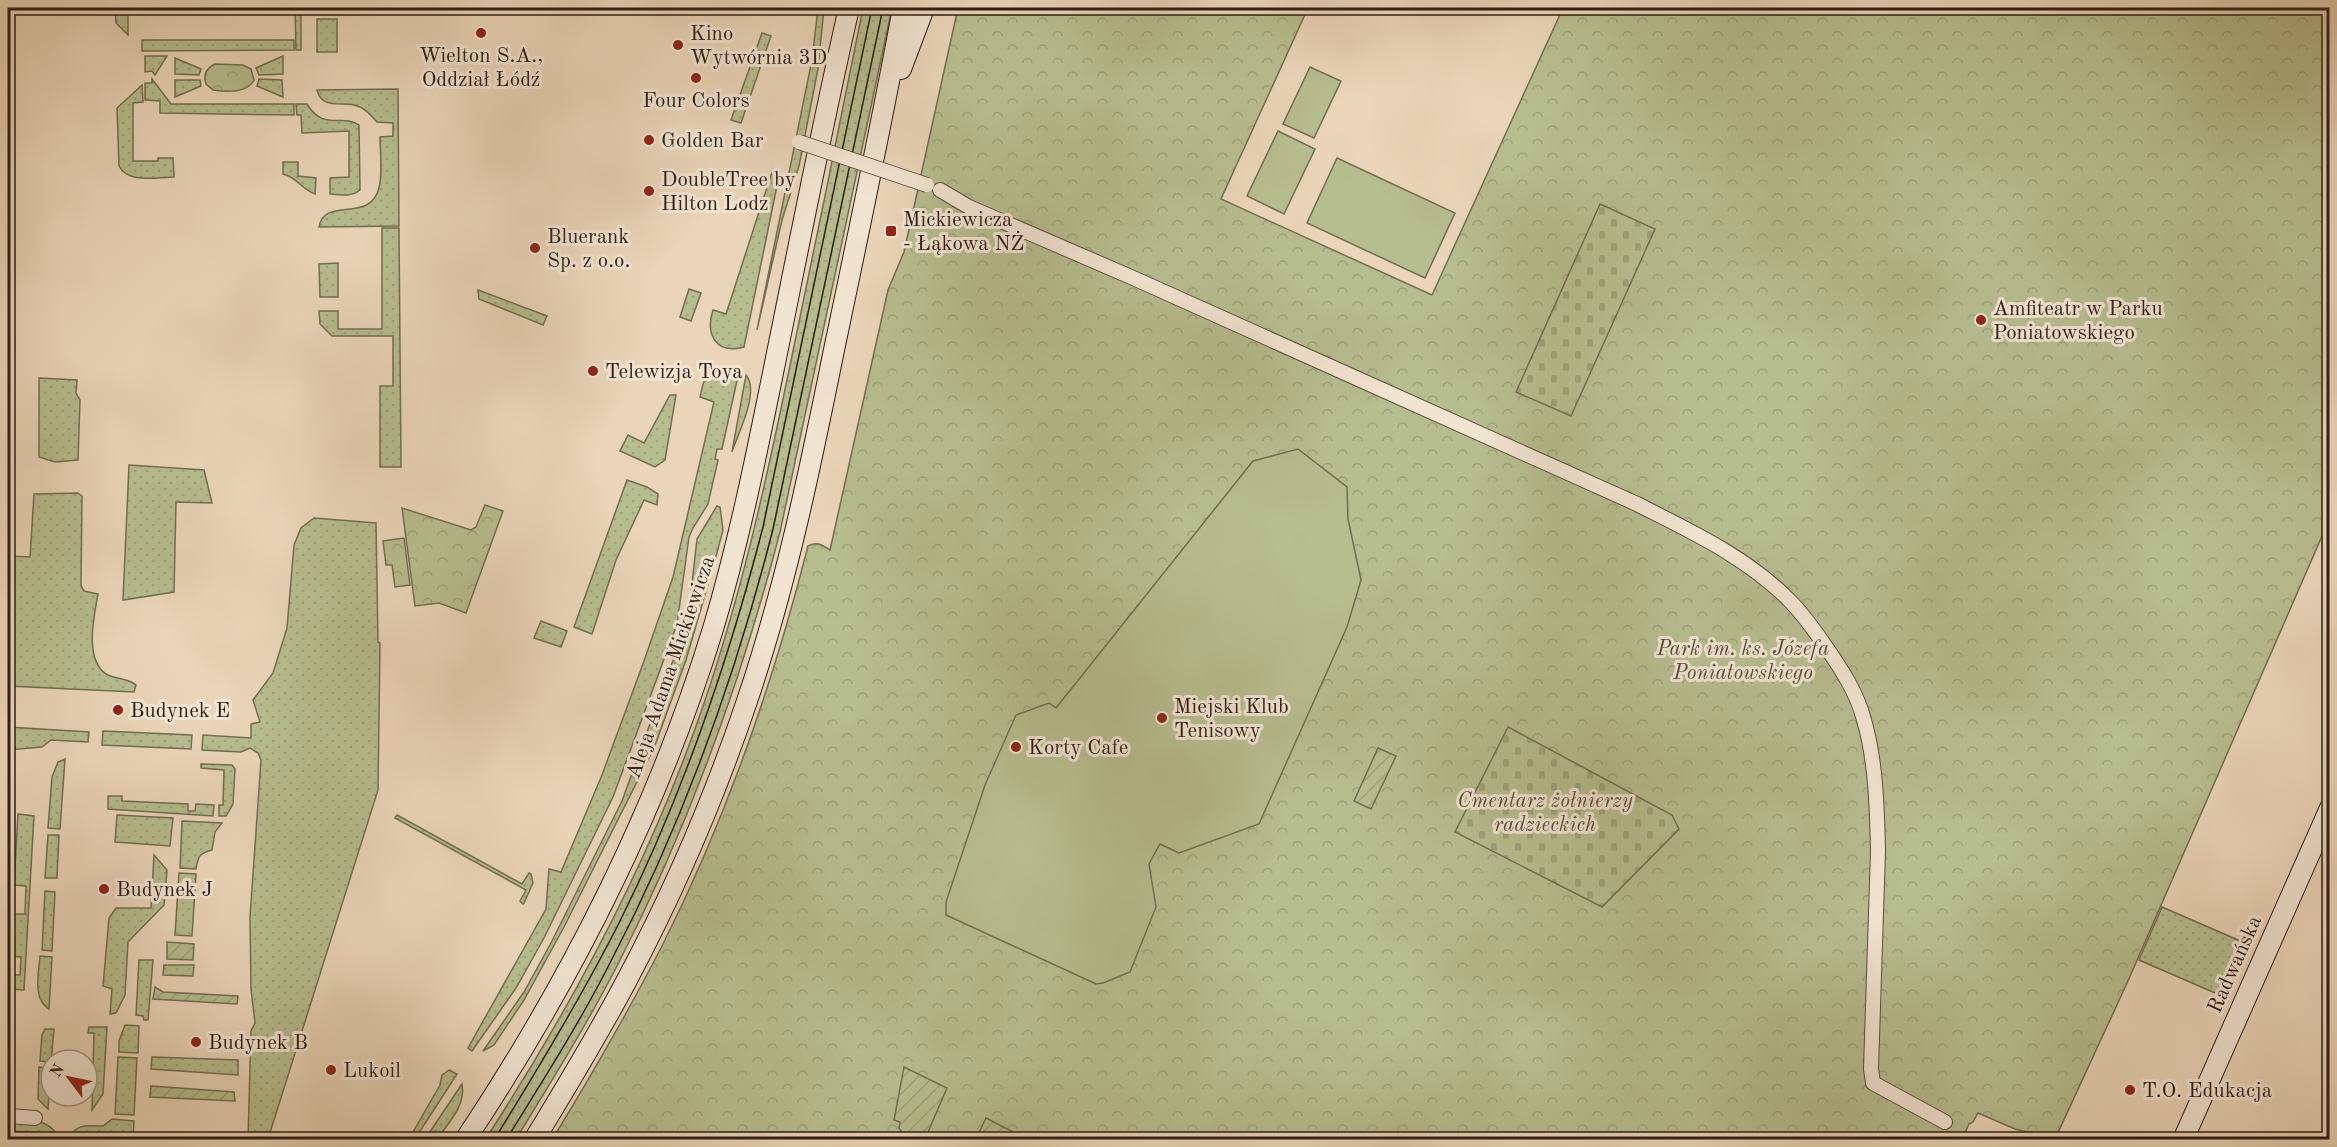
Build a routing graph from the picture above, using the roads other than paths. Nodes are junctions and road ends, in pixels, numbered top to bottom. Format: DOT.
graph roads {
  1 [pos="836,8"];
  2 [pos="849,8"];
  3 [pos="903,8"];
  4 [pos="924,8"];
  5 [pos="829,100"];
  6 [pos="884,114"];
  7 [pos="800,142"];
  8 [pos="927,185"];
  9 [pos="940,190"];
  10 [pos="2330,808"];
  11 [pos="8,1116"];
  12 [pos="35,1118"];
  13 [pos="1945,1122"];
  14 [pos="465,1140"];
  15 [pos="534,1140"];
  16 [pos="2183,1140"];
  1 -- 5 [label="main road, Aleja Adama Mickiewicza"];
  2 -- 5 [label="main road, Aleja Adama Mickiewicza"];
  3 -- 6 [label="main road"];
  4 -- 6 [label="main road"];
  5 -- 14 [label="main road, Aleja Adama Mickiewicza"];
  6 -- 15 [label="main road"];
  7 -- 8 [label="street, bridge"];
  9 -- 13 [label="street"];
  10 -- 16 [label="main road, Radwańska"];
  11 -- 12 [label="street"];
}
